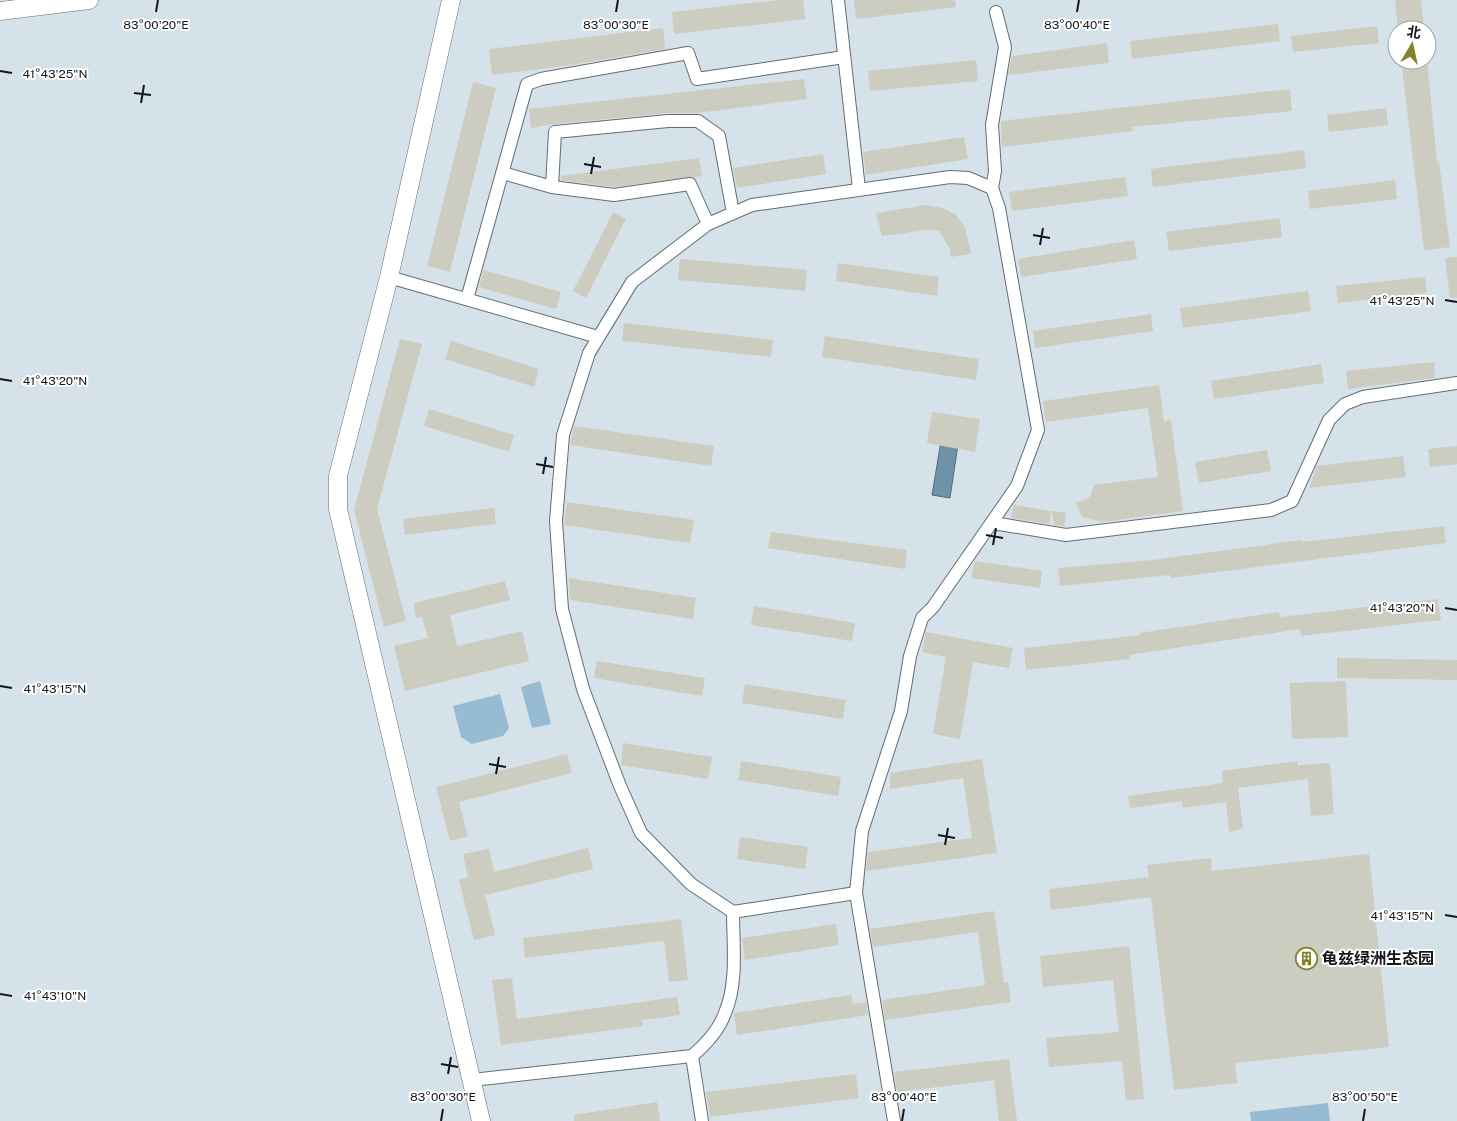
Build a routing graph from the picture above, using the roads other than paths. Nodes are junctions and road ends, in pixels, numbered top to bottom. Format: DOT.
graph roads {
  1 [pos="89,0"];
  2 [pos="451,0"];
  3 [pos="838,0"];
  4 [pos="0,11"];
  5 [pos="996,12"];
  6 [pos="844,57"];
  7 [pos="503,173"];
  8 [pos="552,187"];
  9 [pos="992,188"];
  10 [pos="859,189"];
  11 [pos="733,213"];
  12 [pos="708,224"];
  13 [pos="390,277"];
  14 [pos="467,299"];
  15 [pos="598,337"];
  16 [pos="1457,384"];
  17 [pos="993,523"];
  18 [pos="856,893"];
  19 [pos="733,912"];
  20 [pos="692,1056"];
  21 [pos="472,1080"];
  22 [pos="481,1121"];
  23 [pos="702,1121"];
  24 [pos="894,1121"];
  1 -- 4 [label="street"];
  2 -- 13 [label="street"];
  3 -- 6 [label="street"];
  5 -- 9 [label="street"];
  6 -- 7 [label="street"];
  6 -- 10 [label="street"];
  7 -- 8 [label="street"];
  7 -- 14 [label="street"];
  8 -- 11 [label="street"];
  8 -- 12 [label="street"];
  9 -- 10 [label="street"];
  9 -- 17 [label="street"];
  10 -- 11 [label="street"];
  11 -- 12 [label="street"];
  12 -- 15 [label="street"];
  13 -- 14 [label="street"];
  13 -- 21 [label="street"];
  14 -- 15 [label="street"];
  15 -- 19 [label="street"];
  16 -- 17 [label="street"];
  17 -- 18 [label="street"];
  18 -- 19 [label="street"];
  18 -- 24 [label="street"];
  19 -- 20 [label="street"];
  20 -- 21 [label="street"];
  20 -- 23 [label="street"];
  21 -- 22 [label="street"];
}
